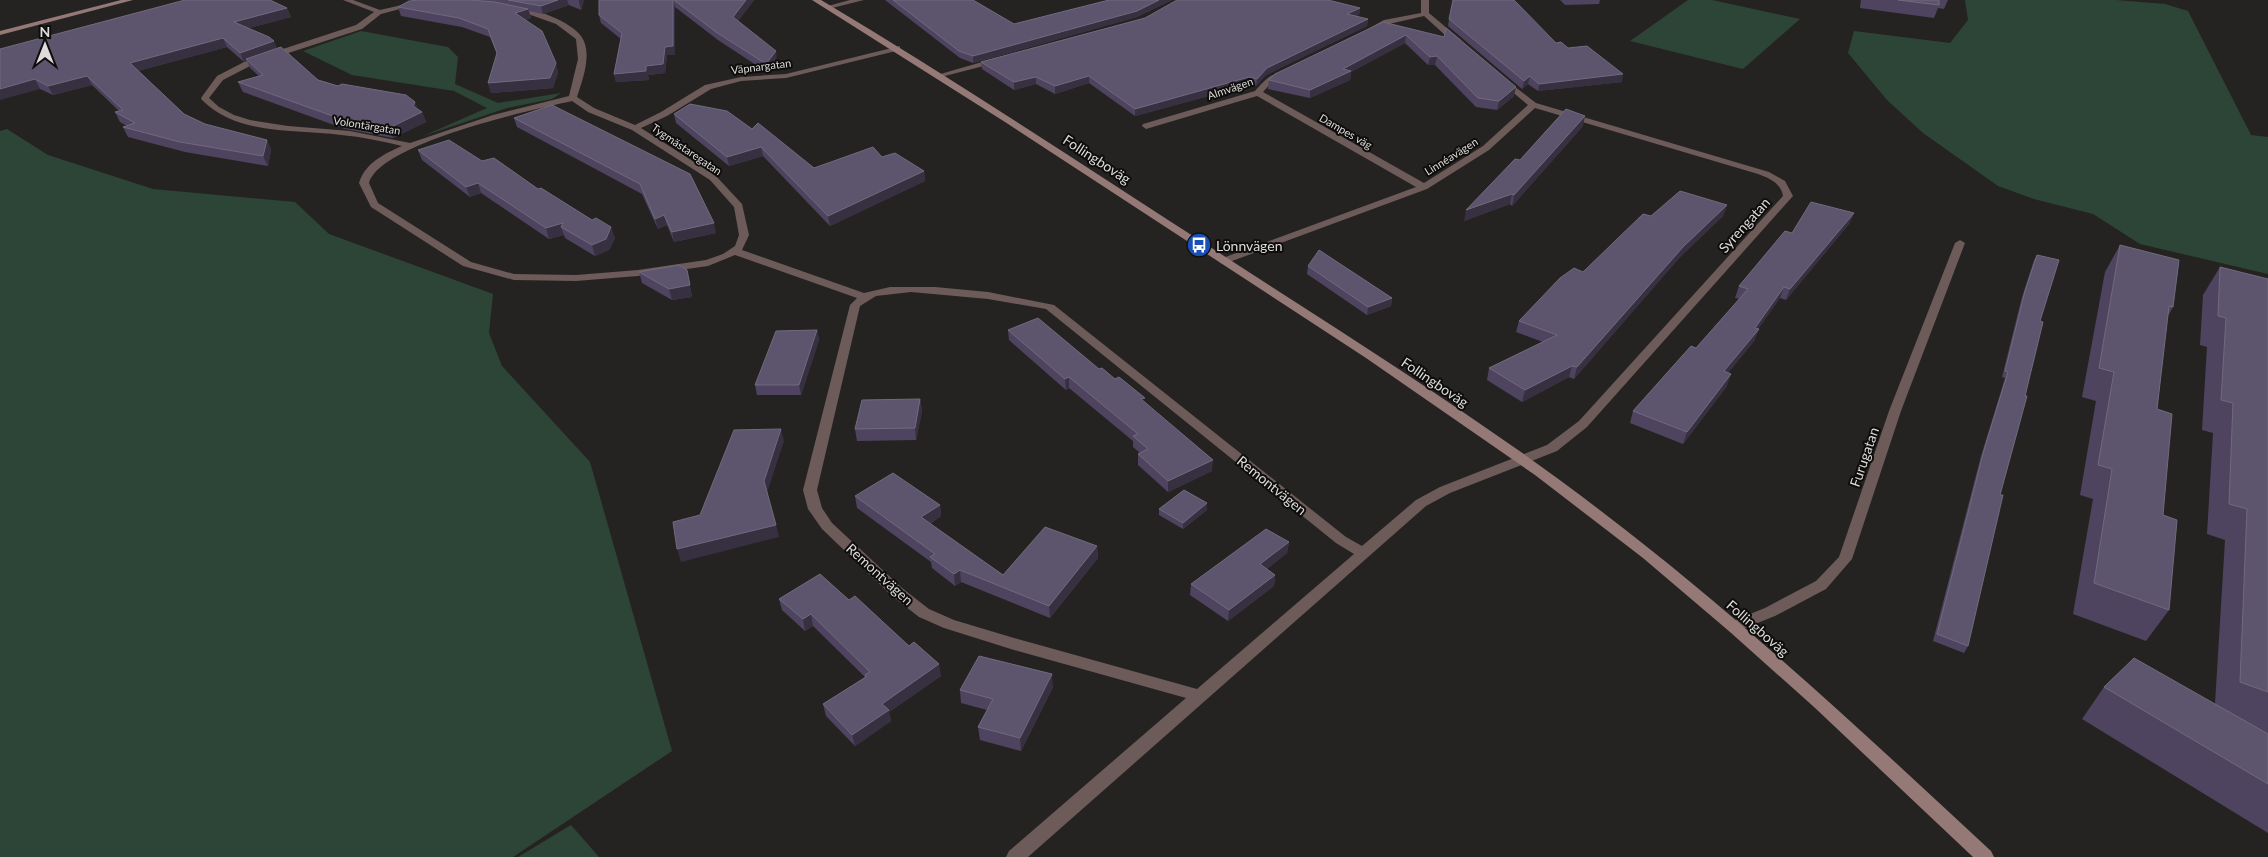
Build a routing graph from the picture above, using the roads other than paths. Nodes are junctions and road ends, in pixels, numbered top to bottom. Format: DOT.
graph roads {
  1 [pos="129,0"];
  2 [pos="347,0"];
  3 [pos="816,0"];
  4 [pos="860,0"];
  5 [pos="1425,0"];
  6 [pos="426,3"];
  7 [pos="506,4"];
  8 [pos="828,7"];
  9 [pos="379,12"];
  10 [pos="1425,14"];
  11 [pos="0,33"];
  12 [pos="1361,35"];
  13 [pos="897,48"];
  14 [pos="1467,49"];
  15 [pos="1008,57"];
  16 [pos="1295,68"];
  17 [pos="1496,73"];
  18 [pos="941,75"];
  19 [pos="1258,93"];
  20 [pos="573,98"];
  21 [pos="1533,105"];
  22 [pos="1146,126"];
  23 [pos="635,128"];
  24 [pos="413,146"];
  25 [pos="1424,188"];
  26 [pos="1960,243"];
  27 [pos="734,251"];
  28 [pos="1224,261"];
  29 [pos="864,297"];
  30 [pos="1522,459"];
  31 [pos="1363,553"];
  32 [pos="1735,626"];
  33 [pos="1198,695"];
  34 [pos="1016,857"];
  35 [pos="1985,857"];
  1 -- 11 [label="main road"];
  2 -- 9 [label="street"];
  3 -- 8 [label="main road, Follingboväg"];
  4 -- 8 [label="street"];
  5 -- 10 [label="street"];
  6 -- 9 [label="street"];
  7 -- 20 [label="street"];
  8 -- 13 [label="main road, Follingboväg"];
  9 -- 24 [label="street, Volontärgatan"];
  10 -- 12 [label="street"];
  10 -- 14 [label="street"];
  13 -- 18 [label="main road, Follingboväg"];
  13 -- 23 [label="street, Väpnargatan"];
  15 -- 18 [label="street"];
  16 -- 19 [label="street, Almvägen"];
  17 -- 21 [label="street"];
  18 -- 28 [label="main road, Follingboväg"];
  19 -- 22 [label="street, Almvägen"];
  19 -- 25 [label="street, Dampes väg"];
  20 -- 23 [label="street, Tygmästaregatan"];
  20 -- 24 [label="street"];
  21 -- 25 [label="street, Linnéavägen"];
  21 -- 30 [label="street, Syrengatan"];
  23 -- 27 [label="street, Tygmästaregatan"];
  24 -- 27 [label="street, Volontärgatan"];
  25 -- 28 [label="street, Linnéavägen"];
  26 -- 32 [label="street, Furugatan"];
  27 -- 29 [label="street"];
  28 -- 30 [label="main road, Follingboväg"];
  29 -- 31 [label="street, Remontvägen"];
  29 -- 33 [label="street, Remontvägen"];
  30 -- 31 [label="street"];
  30 -- 32 [label="main road, Follingboväg"];
  31 -- 33 [label="street"];
  32 -- 35 [label="main road, Follingboväg"];
  33 -- 34 [label="street"];
}
